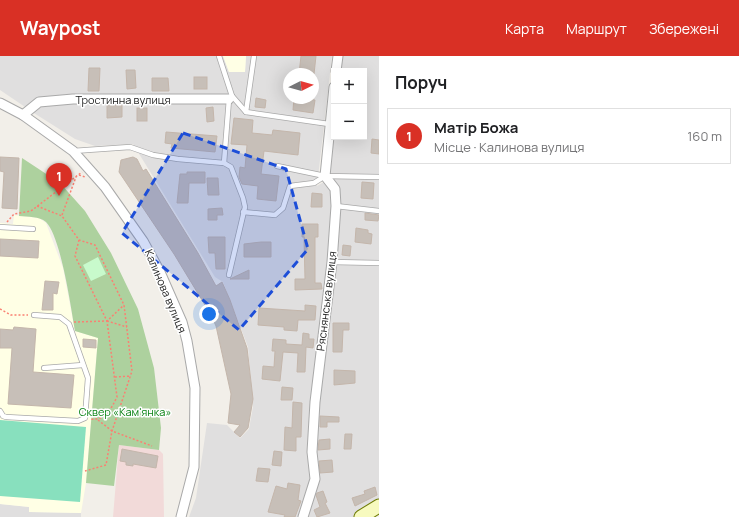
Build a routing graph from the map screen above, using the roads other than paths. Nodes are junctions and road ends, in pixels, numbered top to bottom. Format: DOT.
graph roads {
  1 [pos="219,56"];
  2 [pos="254,56"];
  3 [pos="338,56"];
  4 [pos="336,68"];
  5 [pos="230,98"];
  6 [pos="0,103"];
  7 [pos="332,104"];
  8 [pos="246,112"];
  9 [pos="23,115"];
  10 [pos="329,124"];
  11 [pos="73,151"];
  12 [pos="224,163"];
  13 [pos="277,166"];
  14 [pos="326,177"];
  15 [pos="379,177"];
  16 [pos="336,206"];
  17 [pos="379,211"];
  18 [pos="243,212"];
  19 [pos="2,227"];
  20 [pos="33,229"];
  21 [pos="332,262"];
  22 [pos="379,263"];
  23 [pos="229,275"];
  24 [pos="34,315"];
  25 [pos="83,365"];
  26 [pos="44,368"];
  27 [pos="0,411"];
  28 [pos="379,506"];
  29 [pos="181,517"];
  30 [pos="303,517"];
  31 [pos="361,517"];
  1 -- 5 [label="lane"];
  2 -- 8 [label="lane"];
  3 -- 4 [label="street"];
  5 -- 8 [label="lane"];
  5 -- 9 [label="street, Тростинна вулиця"];
  5 -- 12 [label="lane"];
  6 -- 9 [label="street, Калинова вулиця"];
  7 -- 10 [label="street"];
  8 -- 10 [label="lane"];
  9 -- 11 [label="street, Калинова вулиця"];
  10 -- 14 [label="street"];
  11 -- 12 [label="lane"];
  11 -- 29 [label="street, Калинова вулиця"];
  12 -- 18 [label="lane"];
  13 -- 14 [label="lane"];
  14 -- 15 [label="lane"];
  14 -- 16 [label="street, Ряснянська вулиця"];
  14 -- 18 [label="lane"];
  16 -- 17 [label="lane"];
  16 -- 21 [label="street, Ряснянська вулиця"];
  18 -- 23 [label="lane"];
  19 -- 20 [label="lane"];
  21 -- 22 [label="lane"];
  21 -- 30 [label="street, Ряснянська вулиця"];
  24 -- 25 [label="lane"];
  25 -- 26 [label="lane"];
  25 -- 27 [label="lane"];
  28 -- 31 [label="main road"];
}
